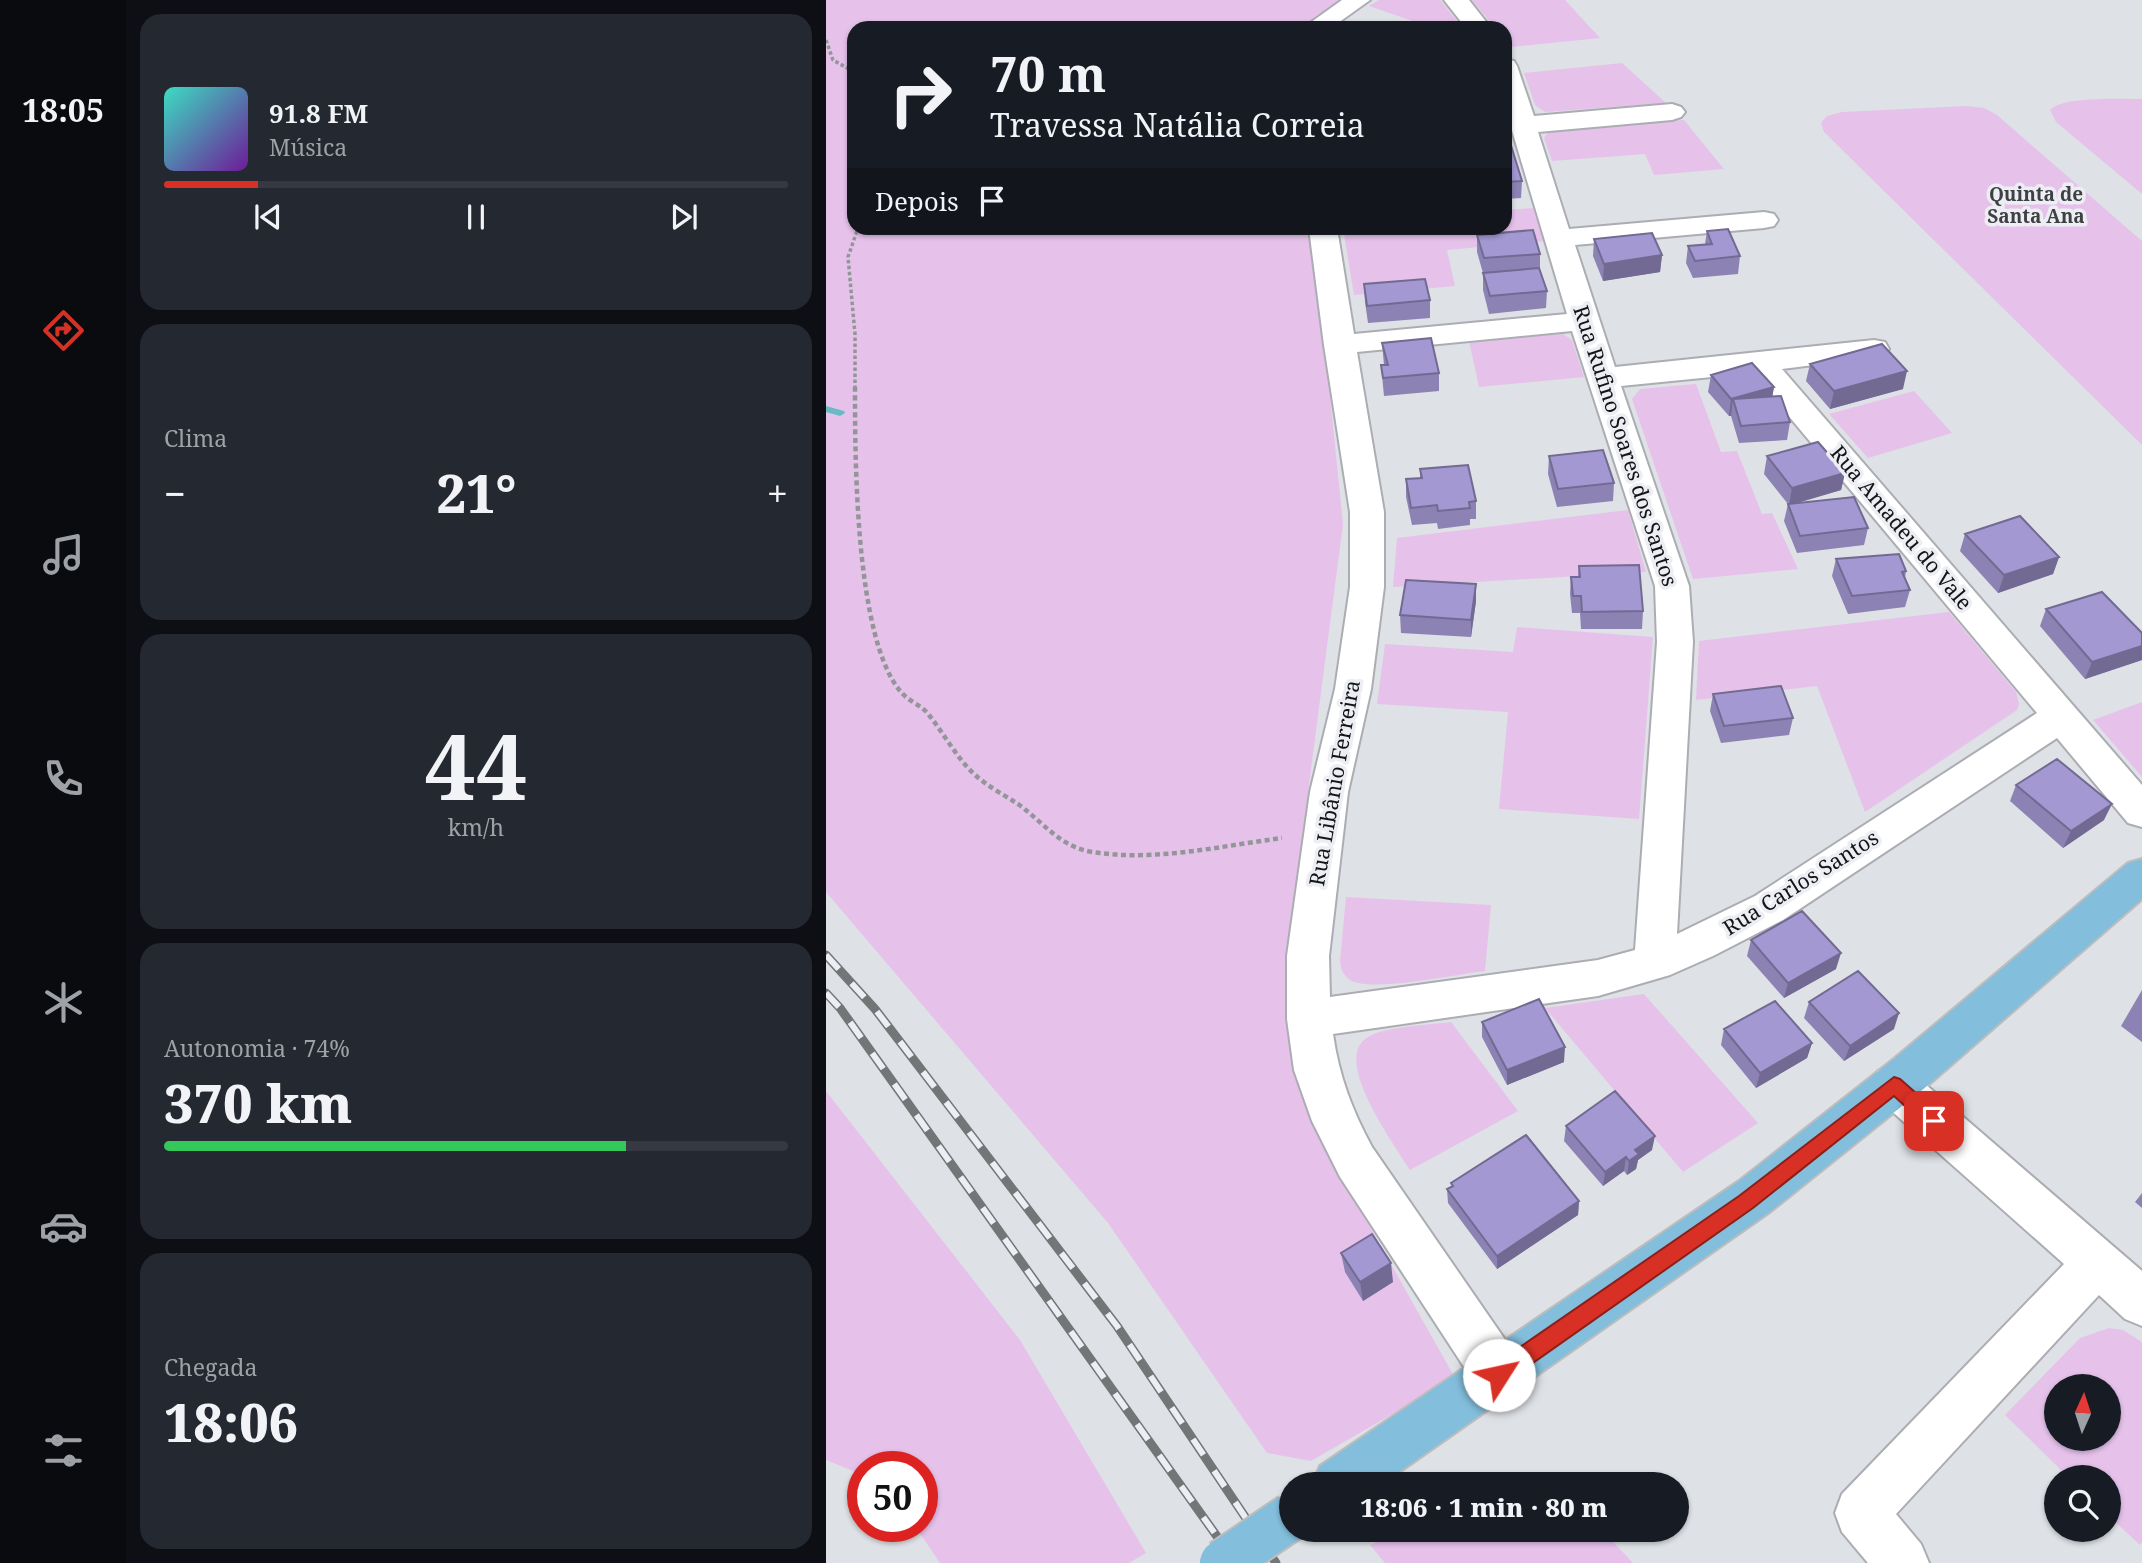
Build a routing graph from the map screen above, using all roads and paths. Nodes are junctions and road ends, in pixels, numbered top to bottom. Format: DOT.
graph roads {
  1 [pos="1358,0"];
  2 [pos="1456,0"];
  3 [pos="1326,21"];
  4 [pos="1473,21"];
  5 [pos="826,40"];
  6 [pos="847,68"];
  7 [pos="1512,88"];
  8 [pos="1672,112"];
  9 [pos="1524,125"];
  10 [pos="1764,220"];
  11 [pos="856,235"];
  12 [pos="1324,235"];
  13 [pos="1559,238"];
  14 [pos="1584,321"];
  15 [pos="1339,345"];
  16 [pos="1874,349"];
  17 [pos="1746,363"];
  18 [pos="1604,379"];
  19 [pos="2060,717"];
  20 [pos="2142,812"];
  21 [pos="1323,837"];
  22 [pos="2142,875"];
  23 [pos="1656,962"];
  24 [pos="1309,1019"];
  25 [pos="1894,1085"];
  26 [pos="2097,1263"];
  27 [pos="2142,1302"];
  28 [pos="1499,1375"];
  29 [pos="1356,1472"];
  30 [pos="1279,1525"];
  31 [pos="1223,1563"];
  32 [pos="1902,1563"];
  1 -- 3 [label="street"];
  2 -- 4 [label="street"];
  5 -- 6 [label="path"];
  7 -- 9 [label="street, Rua Rufino Soares dos Santos"];
  8 -- 9 [label="street"];
  9 -- 13 [label="street, Rua Rufino Soares dos Santos"];
  10 -- 13 [label="street"];
  11 -- 21 [label="path"];
  12 -- 15 [label="street, Rua Libânio Ferreira"];
  13 -- 14 [label="street, Rua Rufino Soares dos Santos"];
  14 -- 15 [label="street"];
  14 -- 18 [label="street, Rua Rufino Soares dos Santos"];
  15 -- 21 [label="street, Rua Libânio Ferreira"];
  16 -- 17 [label="street"];
  17 -- 18 [label="street"];
  17 -- 19 [label="street, Rua Amadeu do Vale"];
  18 -- 23 [label="street, Rua Rufino Soares dos Santos"];
  19 -- 20 [label="street, Rua Amadeu do Vale"];
  19 -- 23 [label="street, Rua Carlos Santos"];
  21 -- 24 [label="street, Rua Libânio Ferreira"];
  22 -- 25 [label="main road"];
  23 -- 24 [label="street, Rua Carlos Santos"];
  24 -- 28 [label="street, Rua Libânio Ferreira"];
  25 -- 26 [label="street"];
  25 -- 28 [label="main road"];
  26 -- 27 [label="street"];
  26 -- 32 [label="street"];
  28 -- 29 [label="main road"];
  30 -- 31 [label="main road, bridge"];
}
